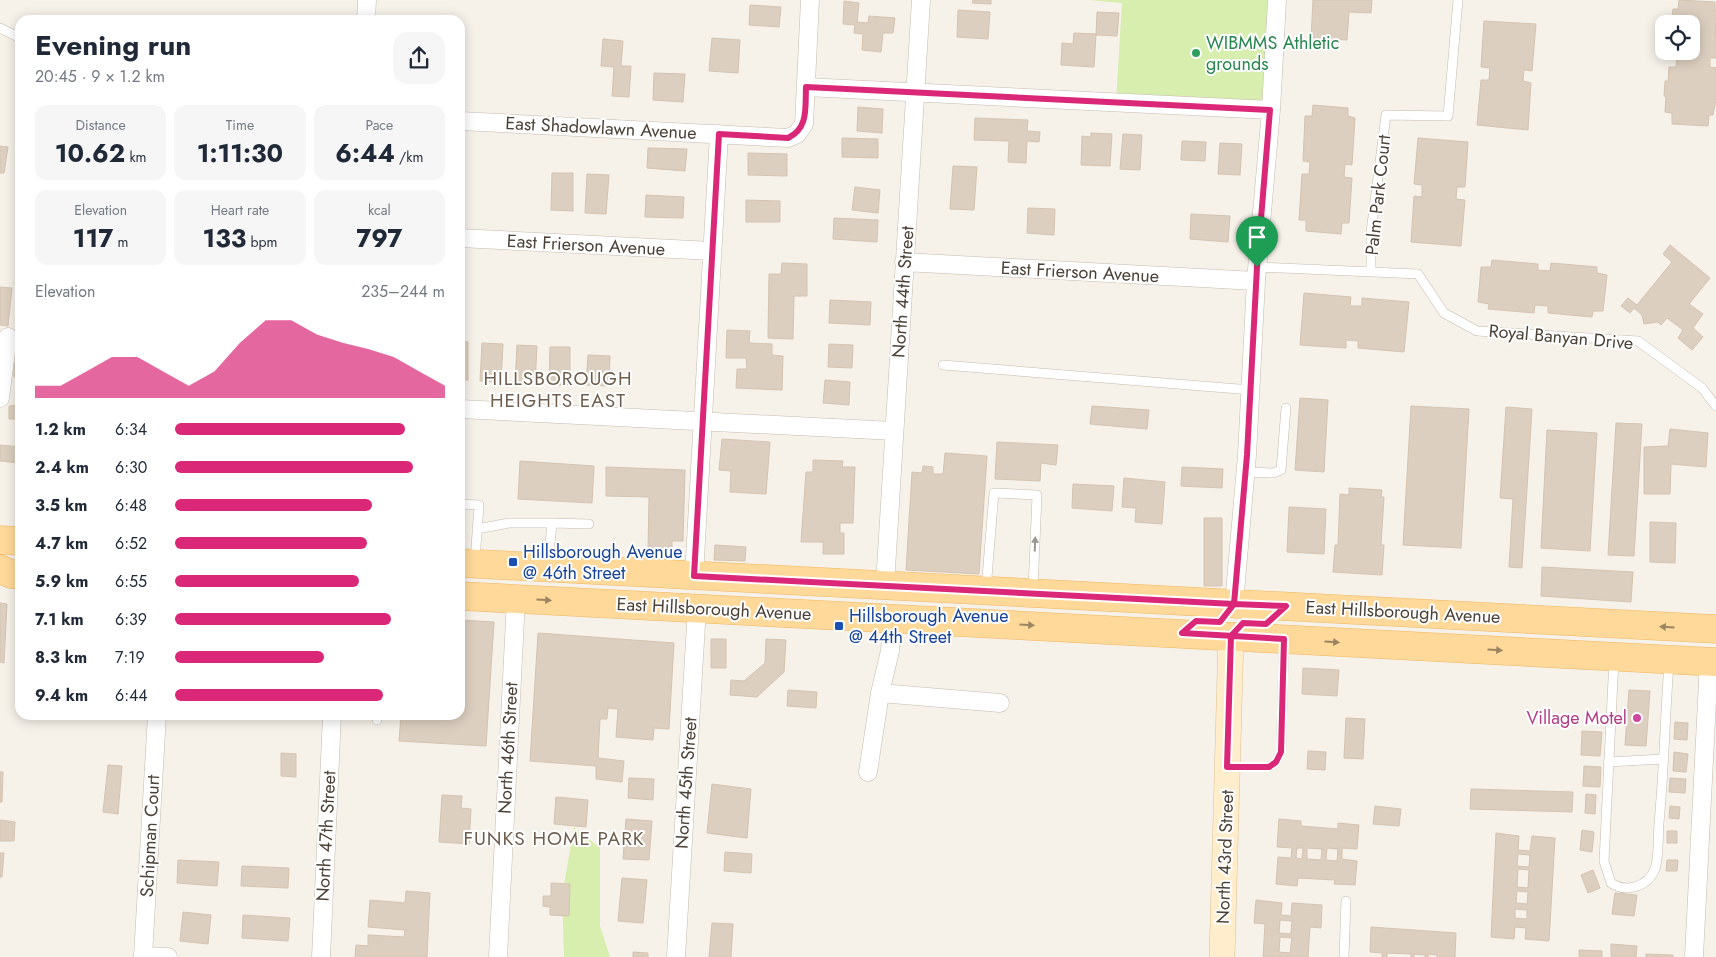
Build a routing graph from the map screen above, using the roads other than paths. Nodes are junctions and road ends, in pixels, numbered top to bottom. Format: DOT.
graph roads {
  1 [pos="367,0"];
  2 [pos="810,0"];
  3 [pos="921,0"];
  4 [pos="1277,0"];
  5 [pos="1458,0"];
  6 [pos="366,15"];
  7 [pos="0,28"];
  8 [pos="15,36"];
  9 [pos="806,87"];
  10 [pos="916,92"];
  11 [pos="1270,110"];
  12 [pos="465,121"];
  13 [pos="719,134"];
  14 [pos="465,238"];
  15 [pos="712,251"];
  16 [pos="904,262"];
  17 [pos="1371,272"];
  18 [pos="1257,274"];
  19 [pos="9,336"];
  20 [pos="944,365"];
  21 [pos="1251,390"];
  22 [pos="0,398"];
  23 [pos="1716,406"];
  24 [pos="1286,408"];
  25 [pos="465,409"];
  26 [pos="703,422"];
  27 [pos="894,432"];
  28 [pos="1246,472"];
  29 [pos="465,504"];
  30 [pos="552,524"];
  31 [pos="589,524"];
  32 [pos="477,529"];
  33 [pos="0,540"];
  34 [pos="15,540"];
  35 [pos="465,565"];
  36 [pos="548,568"];
  37 [pos="0,569"];
  38 [pos="15,574"];
  39 [pos="694,576"];
  40 [pos="886,584"];
  41 [pos="986,590"];
  42 [pos="1033,592"];
  43 [pos="465,596"];
  44 [pos="516,599"];
  45 [pos="1234,604"];
  46 [pos="1286,606"];
  47 [pos="697,608"];
  48 [pos="892,618"];
  49 [pos="1716,629"];
  50 [pos="1182,633"];
  51 [pos="1231,636"];
  52 [pos="1284,639"];
  53 [pos="1614,656"];
  54 [pos="1669,659"];
  55 [pos="1713,661"];
  56 [pos="880,693"];
  57 [pos="1000,704"];
  58 [pos="156,720"];
  59 [pos="332,720"];
  60 [pos="1663,759"];
  61 [pos="1608,762"];
  62 [pos="1227,767"];
  63 [pos="868,772"];
  64 [pos="1709,829"];
  65 [pos="1346,902"];
  66 [pos="143,956"];
  67 [pos="168,957"];
  68 [pos="321,957"];
  69 [pos="498,957"];
  70 [pos="676,957"];
  71 [pos="1222,957"];
  72 [pos="1344,957"];
  73 [pos="1694,957"];
  1 -- 6 [label="street"];
  2 -- 9 [label="street"];
  3 -- 10 [label="street, North 44th Street"];
  4 -- 11 [label="street"];
  5 -- 17 [label="lane, Palm Park Court"];
  7 -- 8 [label="lane"];
  9 -- 10 [label="street"];
  9 -- 13 [label="street, East Shadowlawn Avenue"];
  10 -- 11 [label="street"];
  10 -- 16 [label="street, North 44th Street"];
  11 -- 18 [label="street"];
  12 -- 13 [label="street, East Shadowlawn Avenue"];
  13 -- 15 [label="street"];
  14 -- 15 [label="street, East Frierson Avenue"];
  15 -- 26 [label="street"];
  16 -- 18 [label="street, East Frierson Avenue"];
  16 -- 27 [label="street, North 44th Street"];
  17 -- 18 [label="lane, Royal Banyan Drive"];
  17 -- 23 [label="lane, Royal Banyan Drive"];
  18 -- 21 [label="street"];
  19 -- 22 [label="street"];
  20 -- 21 [label="lane"];
  21 -- 28 [label="street"];
  24 -- 28 [label="lane"];
  25 -- 26 [label="street"];
  26 -- 27 [label="street"];
  26 -- 39 [label="street"];
  27 -- 40 [label="street, North 44th Street"];
  28 -- 45 [label="street"];
  29 -- 32 [label="lane"];
  30 -- 31 [label="lane"];
  30 -- 32 [label="lane"];
  30 -- 36 [label="lane"];
  32 -- 35 [label="lane"];
  33 -- 34 [label="main road"];
  35 -- 36 [label="main road, East Hillsborough Avenue"];
  36 -- 39 [label="main road, East Hillsborough Avenue"];
  37 -- 38 [label="main road"];
  39 -- 40 [label="main road, East Hillsborough Avenue"];
  40 -- 41 [label="main road, East Hillsborough Avenue"];
  41 -- 42 [label="main road, East Hillsborough Avenue"];
  42 -- 41 [label="lane, one-way"];
  42 -- 45 [label="main road, East Hillsborough Avenue"];
  43 -- 44 [label="main road, East Hillsborough Avenue"];
  44 -- 47 [label="main road, East Hillsborough Avenue, one-way"];
  44 -- 69 [label="street, North 46th Street"];
  45 -- 46 [label="main road, East Hillsborough Avenue"];
  45 -- 50 [label="main road"];
  49 -- 46 [label="main road, East Hillsborough Avenue, one-way"];
  46 -- 51 [label="main road"];
  47 -- 48 [label="main road, East Hillsborough Avenue"];
  47 -- 70 [label="street, North 45th Street"];
  48 -- 50 [label="main road, East Hillsborough Avenue, one-way"];
  48 -- 56 [label="street"];
  50 -- 51 [label="main road, East Hillsborough Avenue"];
  51 -- 52 [label="main road, East Hillsborough Avenue"];
  51 -- 62 [label="street, North 43rd Street"];
  52 -- 53 [label="main road, East Hillsborough Avenue, one-way"];
  52 -- 62 [label="lane"];
  53 -- 54 [label="main road, East Hillsborough Avenue"];
  53 -- 61 [label="lane"];
  54 -- 55 [label="main road, East Hillsborough Avenue"];
  54 -- 60 [label="lane"];
  55 -- 64 [label="street"];
  56 -- 57 [label="street"];
  56 -- 63 [label="street"];
  58 -- 66 [label="street, Schipman Court"];
  59 -- 68 [label="street, North 47th Street"];
  60 -- 61 [label="lane"];
  60 -- 61 [label="lane"];
  62 -- 71 [label="street, North 43rd Street"];
  64 -- 73 [label="street"];
  65 -- 72 [label="lane"];
  66 -- 67 [label="street"];
}
